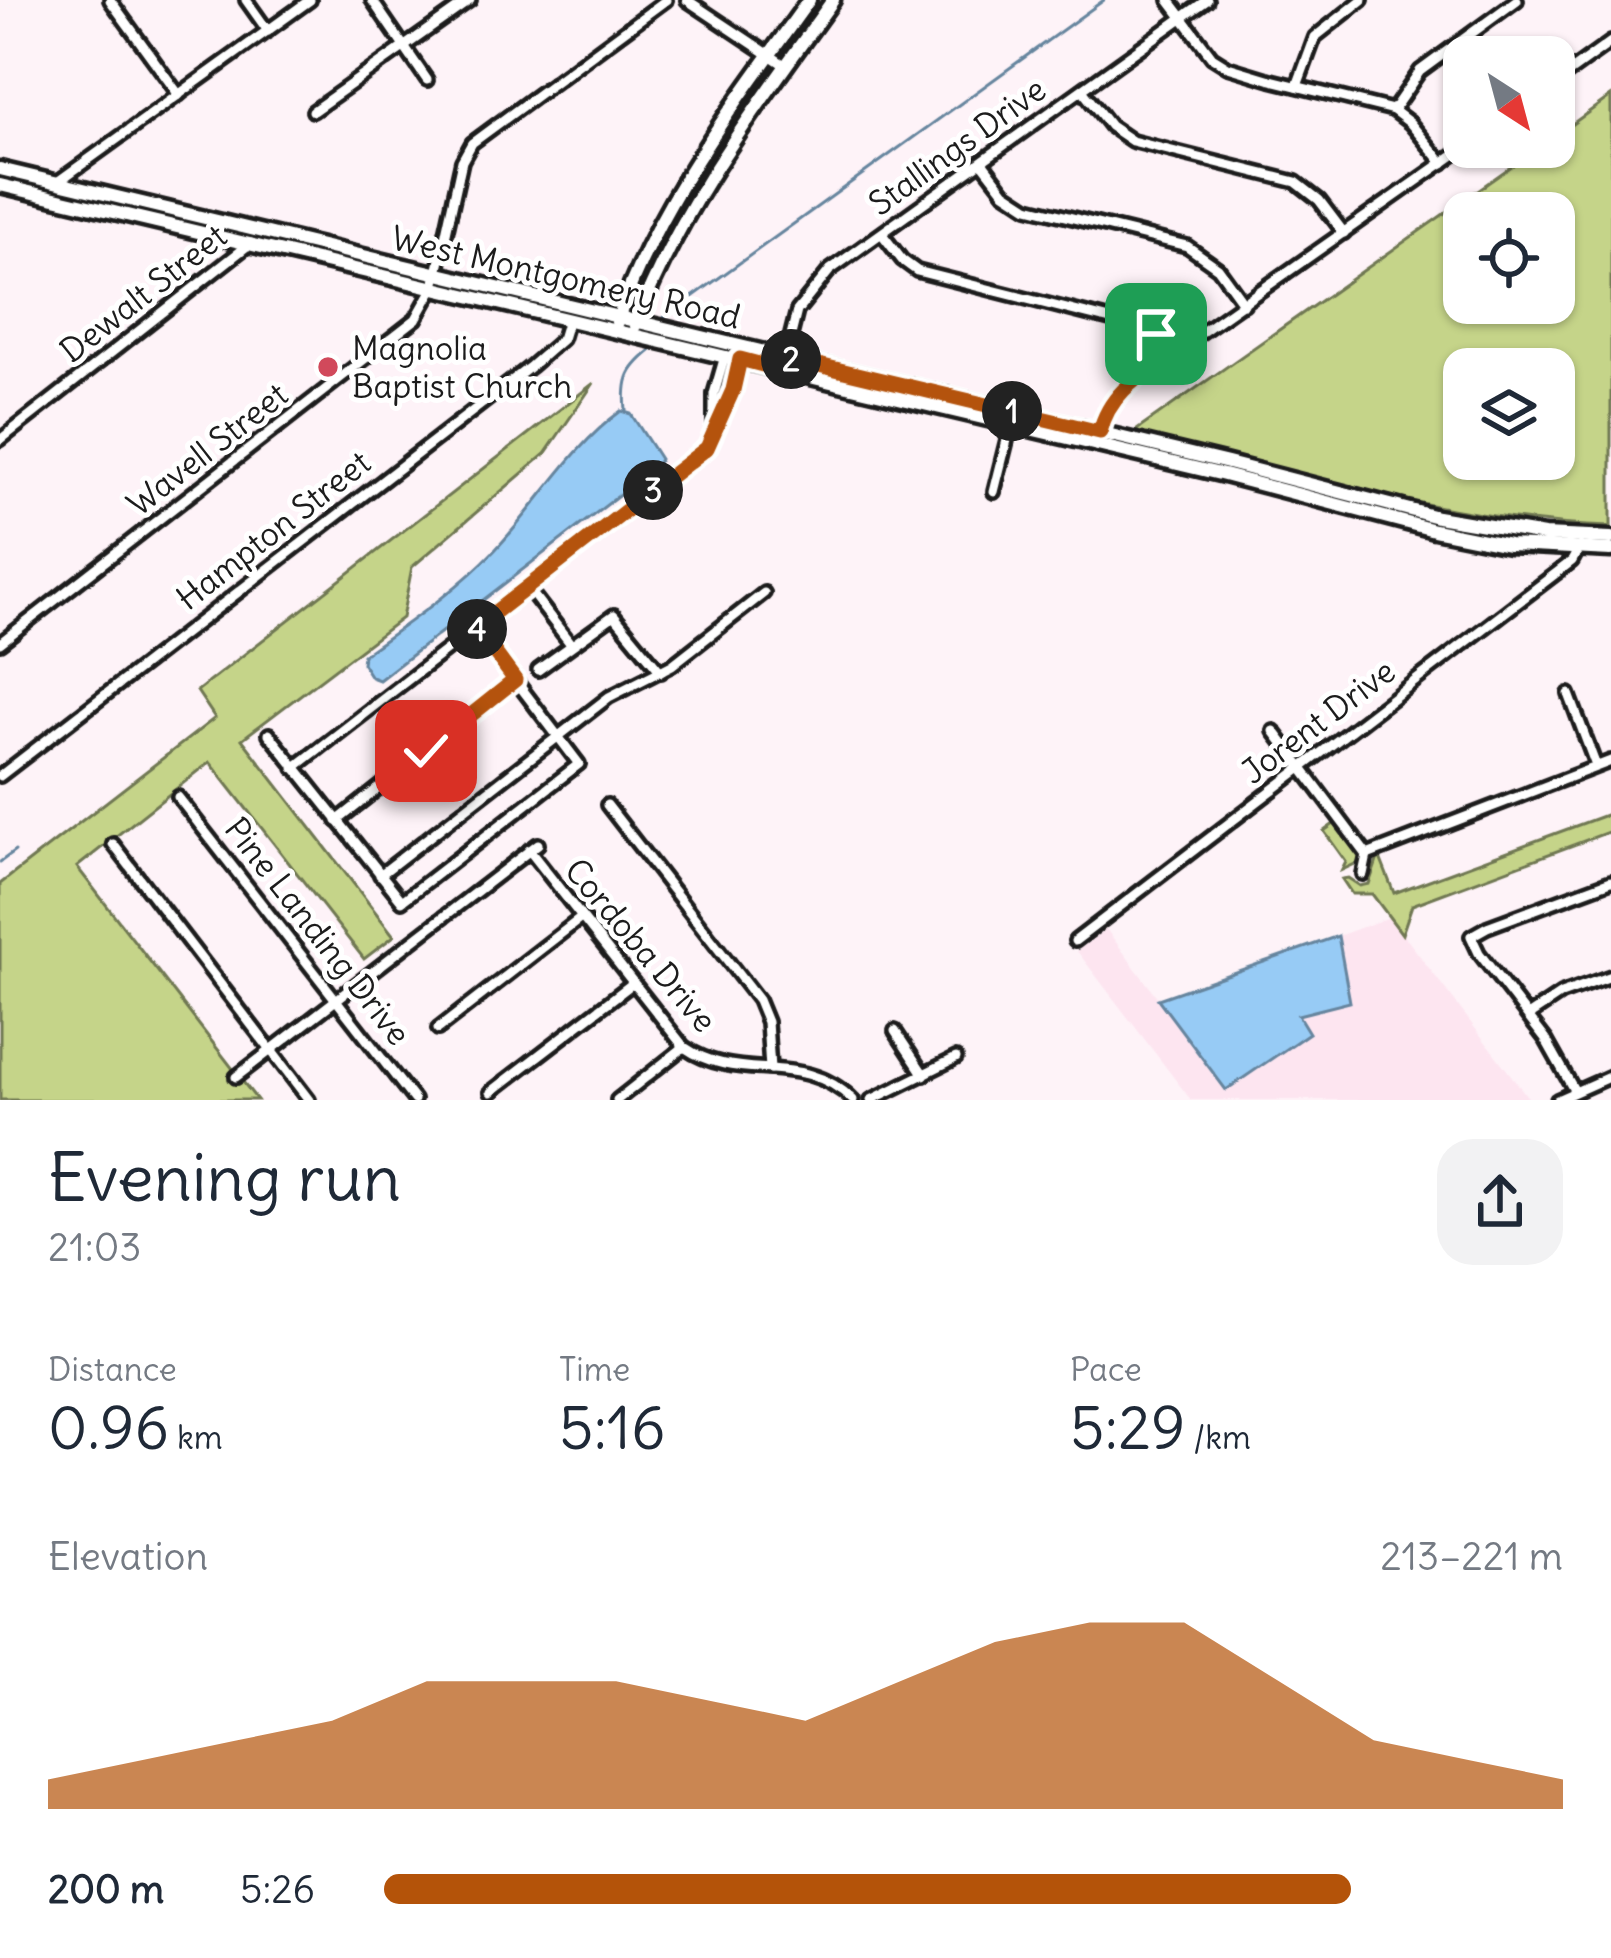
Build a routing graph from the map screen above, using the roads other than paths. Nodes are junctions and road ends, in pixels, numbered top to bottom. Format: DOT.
graph roads {
  1 [pos="110,0"];
  2 [pos="247,0"];
  3 [pos="310,0"];
  4 [pos="372,0"];
  5 [pos="470,0"];
  6 [pos="666,0"];
  7 [pos="687,0"];
  8 [pos="809,0"];
  9 [pos="833,0"];
  10 [pos="1169,0"];
  11 [pos="1208,0"];
  12 [pos="1362,0"];
  13 [pos="1517,0"];
  14 [pos="1182,18"];
  15 [pos="268,31"];
  16 [pos="1611,42"];
  17 [pos="405,47"];
  18 [pos="770,55"];
  19 [pos="786,66"];
  20 [pos="1575,68"];
  21 [pos="428,80"];
  22 [pos="1297,86"];
  23 [pos="1082,90"];
  24 [pos="179,95"];
  25 [pos="1394,110"];
  26 [pos="314,112"];
  27 [pos="982,161"];
  28 [pos="1443,163"];
  29 [pos="0,169"];
  30 [pos="0,184"];
  31 [pos="56,184"];
  32 [pos="682,184"];
  33 [pos="698,194"];
  34 [pos="44,195"];
  35 [pos="263,232"];
  36 [pos="1344,233"];
  37 [pos="883,234"];
  38 [pos="250,243"];
  39 [pos="435,281"];
  40 [pos="1244,304"];
  41 [pos="568,319"];
  42 [pos="617,324"];
  43 [pos="635,328"];
  44 [pos="1172,353"];
  45 [pos="725,356"];
  46 [pos="740,359"];
  47 [pos="784,363"];
  48 [pos="1011,424"];
  49 [pos="714,433"];
  50 [pos="1099,439"];
  51 [pos="0,440"];
  52 [pos="994,492"];
  53 [pos="1611,538"];
  54 [pos="1582,543"];
  55 [pos="1611,550"];
  56 [pos="527,587"];
  57 [pos="764,593"];
  58 [pos="476,627"];
  59 [pos="0,643"];
  60 [pos="570,644"];
  61 [pos="538,670"];
  62 [pos="662,672"];
  63 [pos="515,680"];
  64 [pos="1569,694"];
  65 [pos="1274,731"];
  66 [pos="268,734"];
  67 [pos="558,737"];
  68 [pos="1611,761"];
  69 [pos="1596,766"];
  70 [pos="294,768"];
  71 [pos="1302,768"];
  72 [pos="0,776"];
  73 [pos="178,797"];
  74 [pos="608,806"];
  75 [pos="337,821"];
  76 [pos="113,844"];
  77 [pos="1367,855"];
  78 [pos="380,874"];
  79 [pos="1363,874"];
  80 [pos="1611,881"];
  81 [pos="581,918"];
  82 [pos="1075,941"];
  83 [pos="1611,976"];
  84 [pos="633,983"];
  85 [pos="338,998"];
  86 [pos="1528,1016"];
  87 [pos="438,1029"];
  88 [pos="895,1031"];
  89 [pos="684,1047"];
  90 [pos="270,1051"];
  91 [pos="956,1058"];
  92 [pos="770,1069"];
  93 [pos="924,1075"];
  94 [pos="1611,1076"];
  95 [pos="236,1077"];
  96 [pos="1574,1090"];
  97 [pos="490,1092"];
  98 [pos="309,1100"];
  99 [pos="414,1100"];
  100 [pos="617,1100"];
  101 [pos="853,1100"];
  102 [pos="871,1100"];
  103 [pos="1557,1100"];
  1 -- 24 [label="street"];
  2 -- 15 [label="street"];
  3 -- 15 [label="street"];
  4 -- 17 [label="street"];
  5 -- 17 [label="street"];
  6 -- 39 [label="street"];
  7 -- 18 [label="street"];
  8 -- 18 [label="main road"];
  9 -- 19 [label="main road"];
  10 -- 14 [label="street"];
  11 -- 14 [label="street, Stallings Drive"];
  12 -- 22 [label="street"];
  13 -- 25 [label="street"];
  14 -- 22 [label="street"];
  14 -- 23 [label="street, Stallings Drive"];
  15 -- 24 [label="street"];
  16 -- 20 [label="street"];
  17 -- 21 [label="street"];
  17 -- 26 [label="street"];
  18 -- 19 [label="street"];
  18 -- 32 [label="main road"];
  19 -- 33 [label="main road"];
  22 -- 25 [label="street"];
  23 -- 27 [label="street, Stallings Drive"];
  23 -- 36 [label="street"];
  24 -- 31 [label="street"];
  25 -- 28 [label="street"];
  27 -- 37 [label="street, Stallings Drive"];
  27 -- 40 [label="street"];
  28 -- 36 [label="street"];
  29 -- 31 [label="main road, West Montgomery Road"];
  30 -- 34 [label="main road, West Montgomery Road"];
  31 -- 34 [label="street"];
  31 -- 35 [label="main road, West Montgomery Road"];
  32 -- 33 [label="main road"];
  32 -- 42 [label="main road"];
  33 -- 43 [label="main road"];
  34 -- 38 [label="main road, West Montgomery Road"];
  35 -- 38 [label="street, Dewalt Street"];
  35 -- 39 [label="main road, West Montgomery Road"];
  36 -- 40 [label="street"];
  37 -- 44 [label="street"];
  37 -- 47 [label="street, Stallings Drive"];
  38 -- 39 [label="main road, West Montgomery Road"];
  38 -- 51 [label="street, Dewalt Street"];
  39 -- 41 [label="main road, West Montgomery Road"];
  39 -- 42 [label="main road, West Montgomery Road"];
  39 -- 59 [label="street, Wavell Street"];
  40 -- 44 [label="street"];
  41 -- 42 [label="main road, West Montgomery Road"];
  41 -- 72 [label="street, Hampton Street"];
  42 -- 43 [label="main road, West Montgomery Road"];
  43 -- 45 [label="main road, West Montgomery Road"];
  43 -- 47 [label="main road, West Montgomery Road"];
  44 -- 50 [label="street"];
  45 -- 46 [label="main road, West Montgomery Road"];
  45 -- 49 [label="street"];
  46 -- 47 [label="main road, West Montgomery Road"];
  46 -- 49 [label="street"];
  47 -- 48 [label="main road, West Montgomery Road"];
  47 -- 50 [label="main road, West Montgomery Road"];
  48 -- 50 [label="main road, West Montgomery Road"];
  48 -- 52 [label="street"];
  49 -- 56 [label="street"];
  50 -- 54 [label="main road, West Montgomery Road"];
  53 -- 54 [label="main road, West Montgomery Road"];
  54 -- 55 [label="main road, West Montgomery Road"];
  54 -- 71 [label="street, Jorent Drive"];
  56 -- 58 [label="street"];
  56 -- 60 [label="street"];
  57 -- 62 [label="street"];
  58 -- 63 [label="street"];
  58 -- 70 [label="street"];
  60 -- 61 [label="street"];
  60 -- 62 [label="street"];
  62 -- 67 [label="street"];
  63 -- 67 [label="street"];
  63 -- 75 [label="street"];
  64 -- 69 [label="street"];
  65 -- 71 [label="street"];
  66 -- 70 [label="street"];
  67 -- 78 [label="street"];
  67 -- 78 [label="street"];
  68 -- 69 [label="street"];
  69 -- 77 [label="street"];
  70 -- 75 [label="street"];
  71 -- 77 [label="street"];
  71 -- 82 [label="street, Jorent Drive"];
  73 -- 85 [label="street, Pine Landing Drive"];
  74 -- 92 [label="street"];
  75 -- 78 [label="street"];
  76 -- 90 [label="street"];
  77 -- 79 [label="street"];
  80 -- 86 [label="street"];
  81 -- 84 [label="street, Cordoba Drive"];
  81 -- 85 [label="street, Cordoba Drive"];
  81 -- 87 [label="street"];
  83 -- 86 [label="street"];
  84 -- 89 [label="street, Cordoba Drive"];
  84 -- 97 [label="street"];
  85 -- 90 [label="street"];
  85 -- 99 [label="street, Pine Landing Drive"];
  86 -- 96 [label="street"];
  88 -- 93 [label="street"];
  89 -- 92 [label="street, Cordoba Drive"];
  89 -- 100 [label="street"];
  90 -- 95 [label="street"];
  90 -- 98 [label="street"];
  91 -- 93 [label="street"];
  92 -- 101 [label="street, Cordoba Drive"];
  93 -- 102 [label="street"];
  94 -- 96 [label="street"];
  96 -- 103 [label="street"];
}
